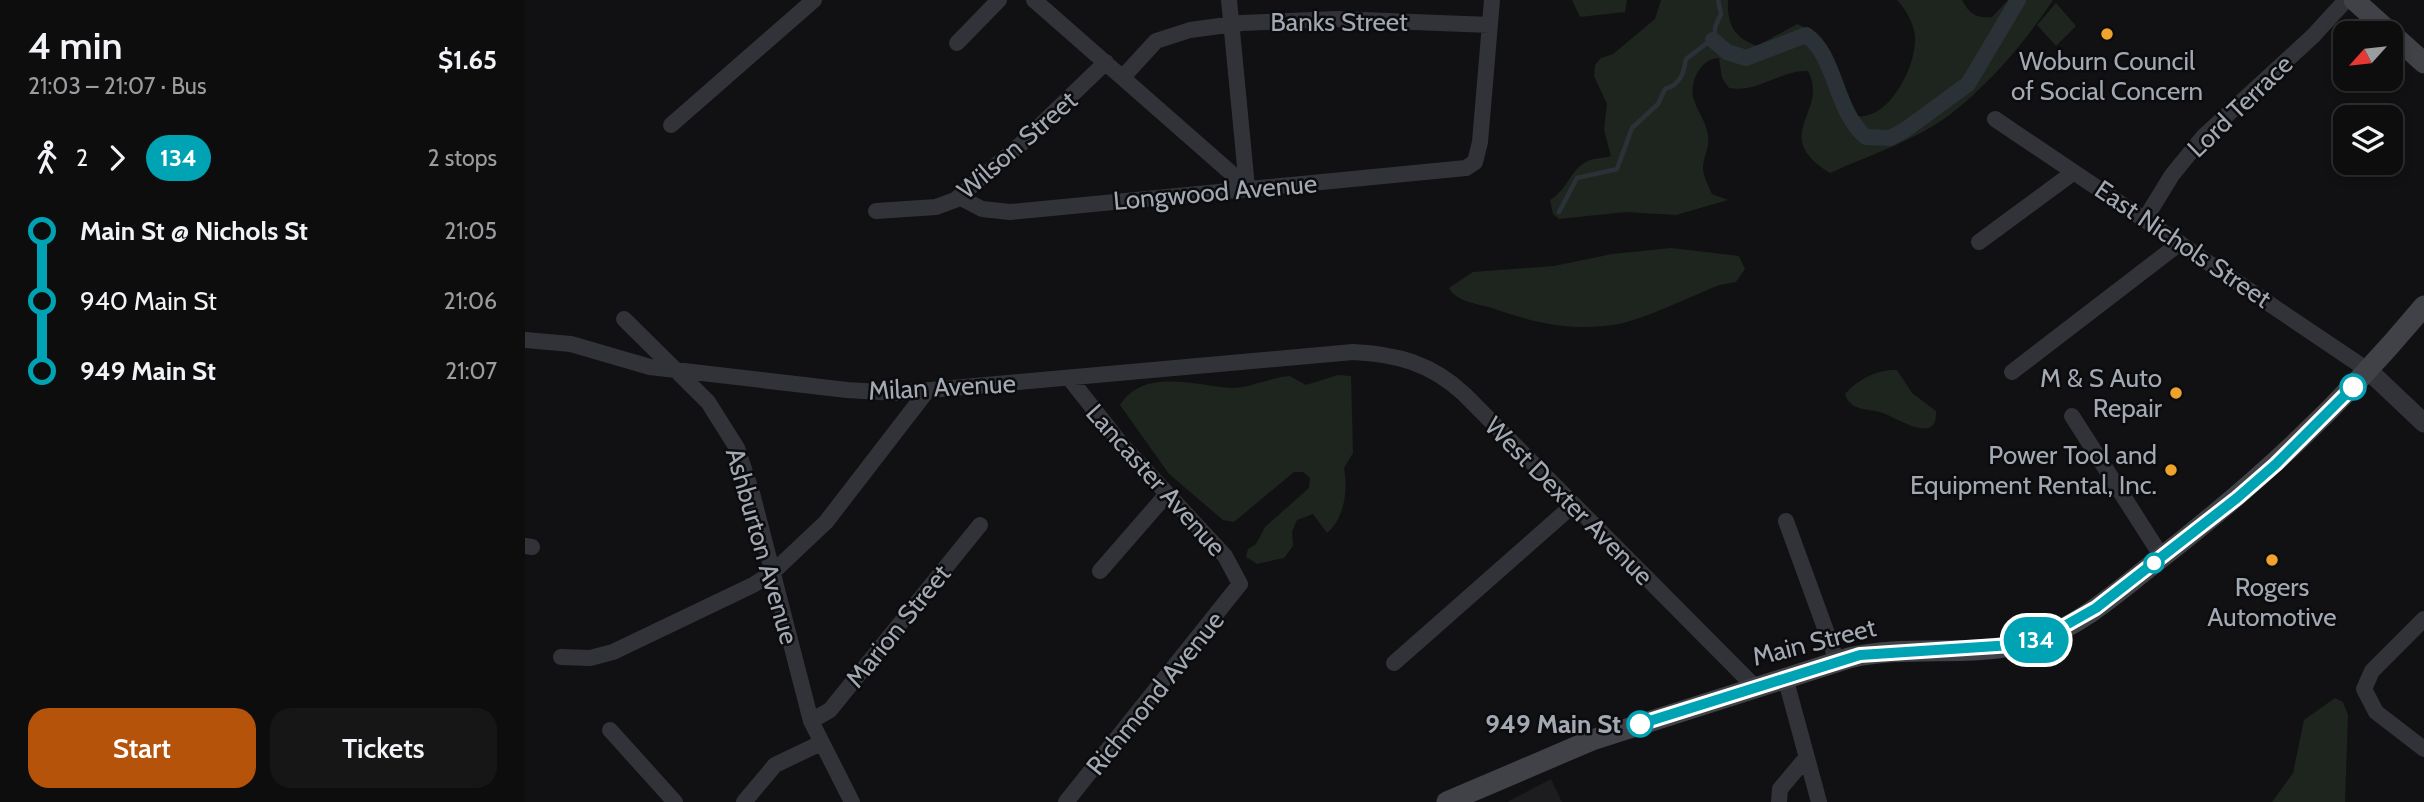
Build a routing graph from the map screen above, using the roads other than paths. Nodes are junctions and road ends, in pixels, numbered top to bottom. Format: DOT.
graph roads {
  1 [pos="814,0"];
  2 [pos="999,0"];
  3 [pos="1034,0"];
  4 [pos="1229,0"];
  5 [pos="1492,0"];
  6 [pos="2346,0"];
  7 [pos="2354,0"];
  8 [pos="1232,24"];
  9 [pos="1490,25"];
  10 [pos="957,43"];
  11 [pos="1106,62"];
  12 [pos="2424,63"];
  13 [pos="1123,77"];
  14 [pos="1995,119"];
  15 [pos="671,125"];
  16 [pos="2074,172"];
  17 [pos="1247,187"];
  18 [pos="959,197"];
  19 [pos="876,211"];
  20 [pos="2145,219"];
  21 [pos="1979,242"];
  22 [pos="2180,243"];
  23 [pos="2424,306"];
  24 [pos="624,319"];
  25 [pos="525,340"];
  26 [pos="1363,353"];
  27 [pos="678,370"];
  28 [pos="2369,371"];
  29 [pos="2012,372"];
  30 [pos="1070,379"];
  31 [pos="927,391"];
  32 [pos="2072,416"];
  33 [pos="2424,423"];
  34 [pos="1167,494"];
  35 [pos="1572,506"];
  36 [pos="1786,521"];
  37 [pos="980,525"];
  38 [pos="2162,557"];
  39 [pos="1100,571"];
  40 [pos="772,573"];
  41 [pos="1240,582"];
  42 [pos="2424,619"];
  43 [pos="561,657"];
  44 [pos="1837,661"];
  45 [pos="1394,663"];
  46 [pos="1785,677"];
  47 [pos="1754,686"];
  48 [pos="811,721"];
  49 [pos="610,730"];
  50 [pos="821,743"];
  51 [pos="2424,749"];
  52 [pos="1805,758"];
  53 [pos="675,802"];
  54 [pos="744,802"];
  55 [pos="852,802"];
  56 [pos="1066,802"];
  57 [pos="1447,802"];
  58 [pos="1779,802"];
  59 [pos="1819,802"];
  1 -- 15 [label="street"];
  2 -- 10 [label="street"];
  3 -- 11 [label="street"];
  4 -- 8 [label="street"];
  5 -- 9 [label="street"];
  6 -- 20 [label="street, Lord Terrace"];
  7 -- 12 [label="main road"];
  8 -- 9 [label="street, Banks Street"];
  8 -- 13 [label="street, Banks Street"];
  8 -- 17 [label="street"];
  9 -- 17 [label="street, Longwood Avenue"];
  11 -- 13 [label="street"];
  11 -- 18 [label="street, Wilson Street"];
  13 -- 17 [label="street"];
  14 -- 16 [label="street, East Nichols Street"];
  16 -- 20 [label="street, East Nichols Street"];
  16 -- 21 [label="street"];
  17 -- 18 [label="street, Longwood Avenue"];
  18 -- 19 [label="street, Wilson Street"];
  20 -- 22 [label="street, East Nichols Street"];
  22 -- 28 [label="street, East Nichols Street"];
  22 -- 29 [label="street"];
  23 -- 28 [label="main road, Main Street"];
  24 -- 27 [label="street, Ashburton Avenue"];
  25 -- 27 [label="street, Milan Avenue"];
  26 -- 30 [label="street, Milan Avenue"];
  26 -- 35 [label="street, West Dexter Avenue"];
  27 -- 31 [label="street, Milan Avenue"];
  27 -- 40 [label="street, Ashburton Avenue"];
  28 -- 33 [label="street"];
  28 -- 38 [label="main road, Main Street"];
  30 -- 31 [label="street, Milan Avenue"];
  30 -- 34 [label="street, Lancaster Avenue"];
  31 -- 40 [label="street"];
  32 -- 38 [label="street"];
  34 -- 39 [label="street"];
  34 -- 41 [label="street, Lancaster Avenue"];
  35 -- 45 [label="street"];
  35 -- 47 [label="street, West Dexter Avenue"];
  36 -- 44 [label="street"];
  37 -- 48 [label="street, Marion Street"];
  38 -- 44 [label="main road, Main Street"];
  40 -- 43 [label="street"];
  40 -- 48 [label="street, Ashburton Avenue"];
  41 -- 56 [label="street, Richmond Avenue"];
  42 -- 51 [label="street"];
  44 -- 46 [label="main road, Main Street"];
  46 -- 47 [label="main road, Main Street"];
  46 -- 52 [label="street"];
  47 -- 57 [label="main road, Main Street"];
  48 -- 50 [label="street, Ashburton Avenue"];
  49 -- 53 [label="street"];
  50 -- 54 [label="street"];
  50 -- 55 [label="street, Ashburton Avenue"];
  52 -- 58 [label="street"];
  52 -- 59 [label="street"];
}
